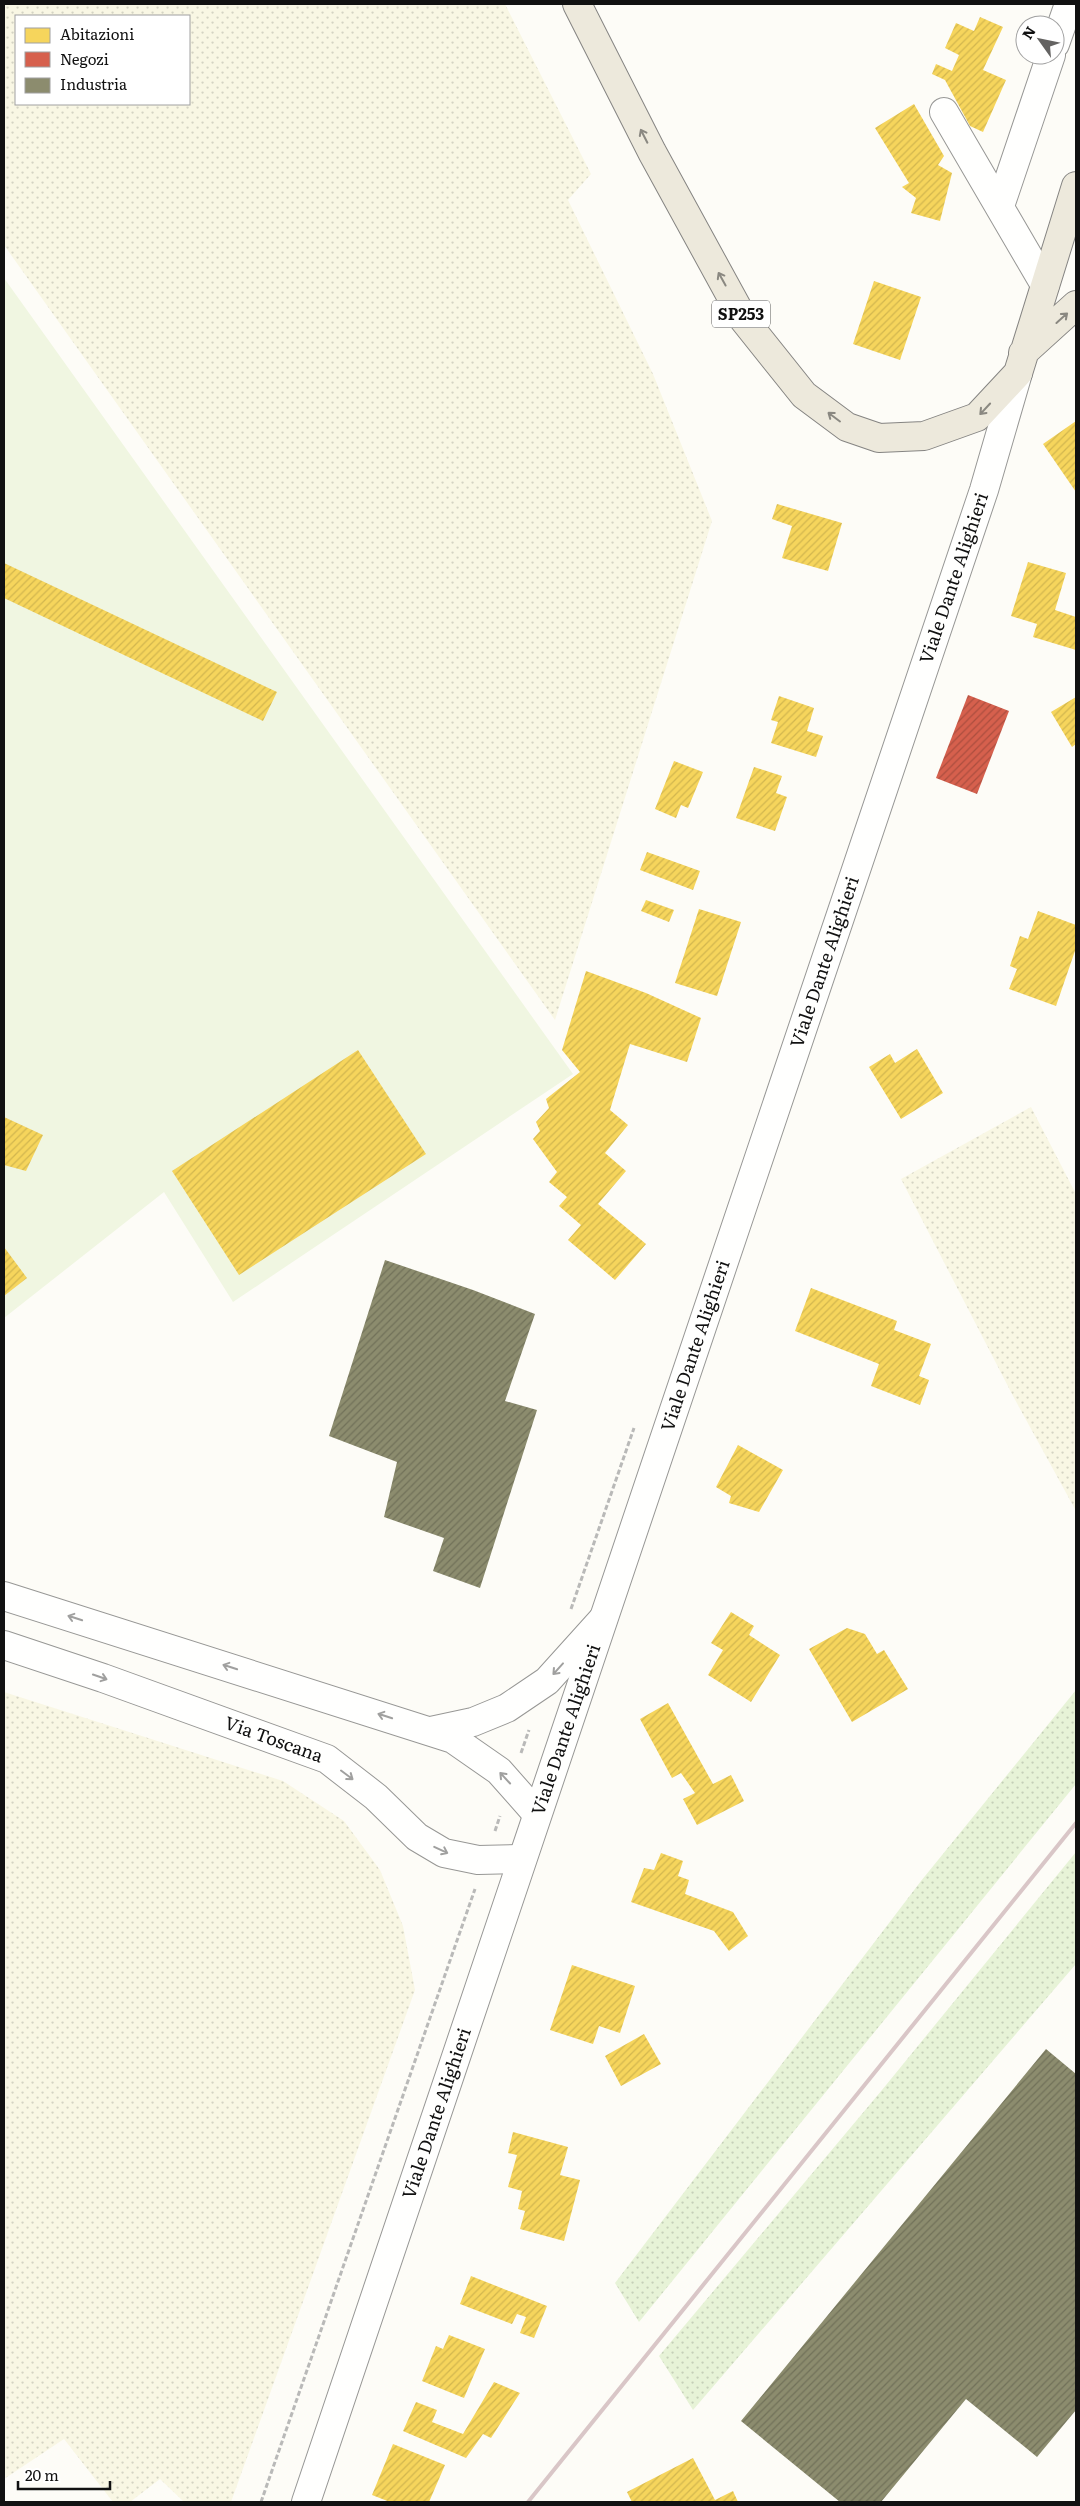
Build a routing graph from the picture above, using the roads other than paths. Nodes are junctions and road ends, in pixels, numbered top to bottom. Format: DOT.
graph roads {
  1 [pos="577,4"];
  2 [pos="1048,65"];
  3 [pos="944,112"];
  4 [pos="1076,186"];
  5 [pos="1000,206"];
  6 [pos="1045,285"];
  7 [pos="1076,305"];
  8 [pos="1020,364"];
  9 [pos="4,1596"];
  10 [pos="602,1620"];
  11 [pos="4,1645"];
  12 [pos="431,1732"];
  13 [pos="537,1814"];
  14 [pos="522,1859"];
  15 [pos="306,2502"];
  8 -- 1 [label="main road, SP253, one-way"];
  2 -- 5 [label="street"];
  3 -- 5 [label="street"];
  4 -- 6 [label="main road, Viale Dante Alighieri / SP253"];
  5 -- 6 [label="street"];
  6 -- 8 [label="main road, Viale Dante Alighieri / SP253"];
  8 -- 7 [label="main road, SP253, one-way"];
  8 -- 10 [label="street, Viale Dante Alighieri"];
  12 -- 9 [label="street, one-way"];
  10 -- 12 [label="street, one-way"];
  10 -- 13 [label="street, Viale Dante Alighieri"];
  11 -- 14 [label="street, Via Toscana, one-way"];
  13 -- 12 [label="street, one-way"];
  13 -- 14 [label="street, Viale Dante Alighieri"];
  14 -- 15 [label="street, Viale Dante Alighieri"];
}
